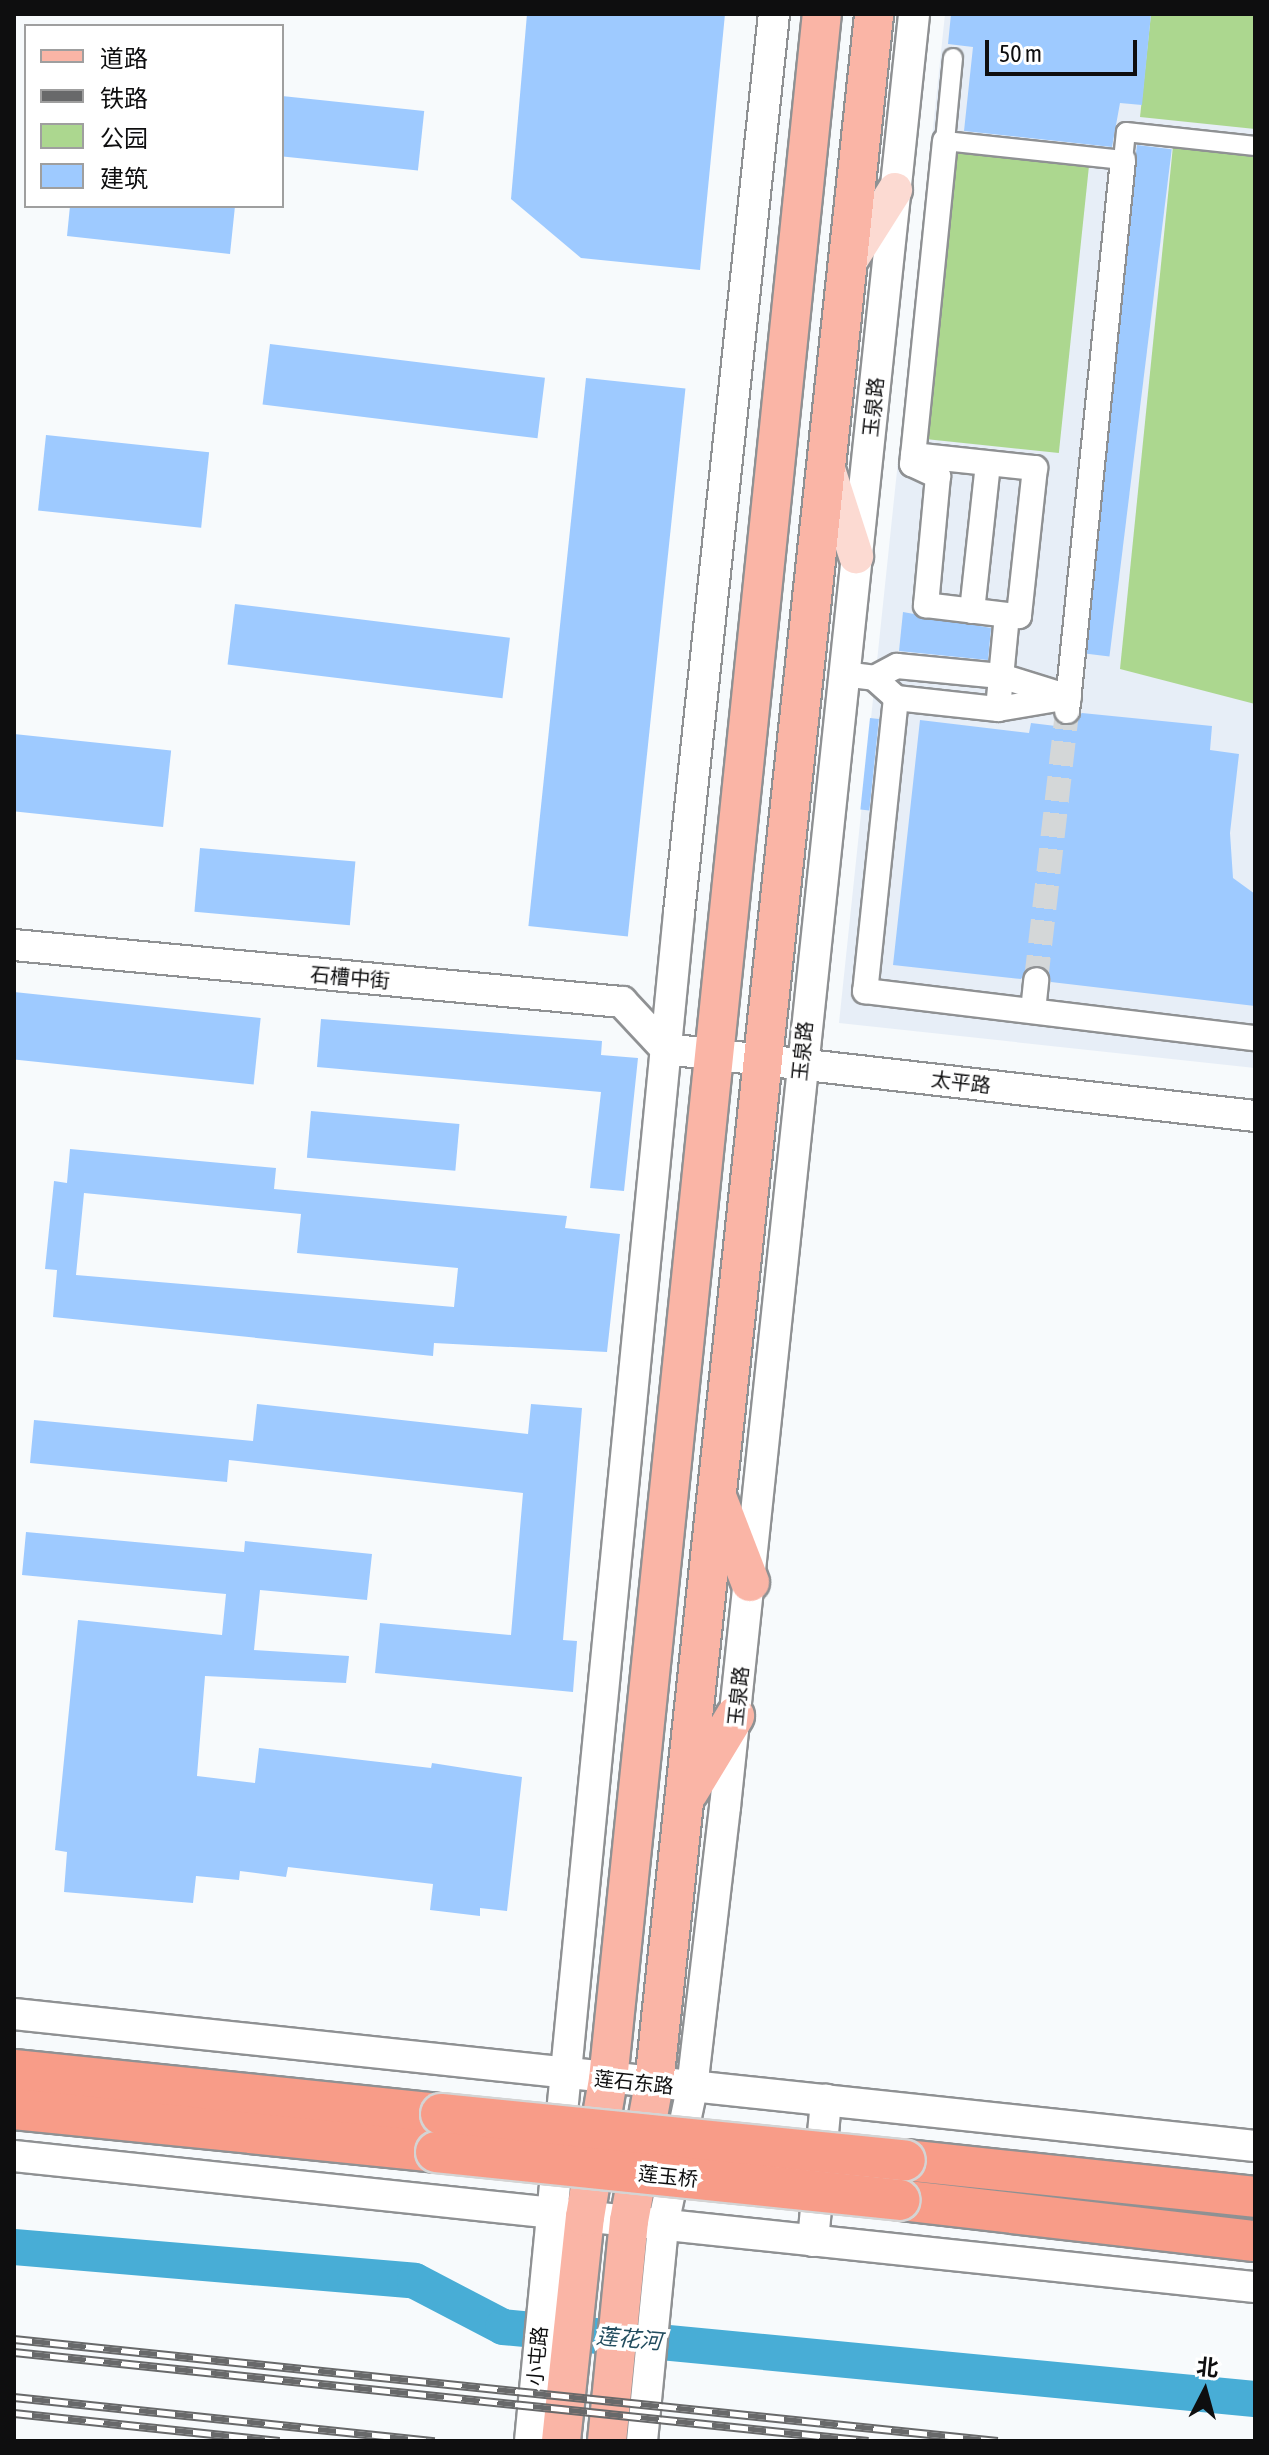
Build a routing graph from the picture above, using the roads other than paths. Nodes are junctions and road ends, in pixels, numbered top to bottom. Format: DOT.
graph roads {
  1 [pos="774,14"];
  2 [pos="822,14"];
  3 [pos="874,14"];
  4 [pos="914,14"];
  5 [pos="953,58"];
  6 [pos="945,141"];
  7 [pos="1255,146"];
  8 [pos="1123,160"];
  9 [pos="895,190"];
  10 [pos="847,266"];
  11 [pos="913,455"];
  12 [pos="825,462"];
  13 [pos="988,464"];
  14 [pos="856,556"];
  15 [pos="972,611"];
  16 [pos="1007,615"];
  17 [pos="843,674"];
  18 [pos="1001,676"];
  19 [pos="874,678"];
  20 [pos="896,698"];
  21 [pos="1068,704"];
  22 [pos="998,709"];
  23 [pos="825,846"];
  24 [pos="776,918"];
  25 [pos="14,945"];
  26 [pos="1036,980"];
  27 [pos="1033,1011"];
  28 [pos="1255,1038"];
  29 [pos="666,1049"];
  30 [pos="715,1054"];
  31 [pos="761,1059"];
  32 [pos="801,1063"];
  33 [pos="1255,1116"];
  34 [pos="716,1494"];
  35 [pos="750,1582"];
  36 [pos="735,1716"];
  37 [pos="684,1801"];
  38 [pos="14,2014"];
  39 [pos="14,2070"];
  40 [pos="564,2075"];
  41 [pos="608,2080"];
  42 [pos="654,2084"];
  43 [pos="692,2088"];
  44 [pos="826,2100"];
  45 [pos="14,2109"];
  46 [pos="439,2133"];
  47 [pos="1255,2146"];
  48 [pos="14,2156"];
  49 [pos="1255,2197"];
  50 [pos="568,2215"];
  51 [pos="646,2223"];
  52 [pos="813,2241"];
  53 [pos="1255,2241"];
  54 [pos="562,2272"];
  55 [pos="640,2281"];
  56 [pos="1255,2287"];
  57 [pos="530,2441"];
  58 [pos="561,2441"];
  59 [pos="607,2441"];
  60 [pos="642,2441"];
  1 -- 29 [label="street"];
  2 -- 30 [label="main road"];
  3 -- 10 [label="main road, 玉泉路"];
  4 -- 9 [label="street, 玉泉路"];
  5 -- 6 [label="street"];
  6 -- 8 [label="street"];
  6 -- 11 [label="street"];
  7 -- 8 [label="street"];
  8 -- 21 [label="street"];
  9 -- 10 [label="main road"];
  9 -- 14 [label="street, 玉泉路"];
  10 -- 12 [label="main road, 玉泉路"];
  11 -- 13 [label="street"];
  11 -- 15 [label="street"];
  12 -- 14 [label="main road"];
  12 -- 24 [label="main road, 玉泉路"];
  13 -- 15 [label="street"];
  13 -- 16 [label="street"];
  14 -- 17 [label="street, 玉泉路"];
  15 -- 16 [label="street"];
  16 -- 18 [label="street"];
  17 -- 19 [label="street"];
  17 -- 23 [label="street, 玉泉路"];
  18 -- 19 [label="street"];
  18 -- 21 [label="street"];
  18 -- 22 [label="street"];
  19 -- 20 [label="street"];
  20 -- 22 [label="street"];
  20 -- 27 [label="street"];
  21 -- 22 [label="street"];
  23 -- 24 [label="street"];
  23 -- 32 [label="street, 玉泉路"];
  24 -- 31 [label="main road, 玉泉路"];
  25 -- 29 [label="street, 石槽中街"];
  26 -- 27 [label="street"];
  27 -- 28 [label="street"];
  29 -- 30 [label="street, 太平路"];
  29 -- 40 [label="street"];
  30 -- 31 [label="street, 太平路"];
  30 -- 41 [label="main road"];
  31 -- 32 [label="street, 太平路"];
  31 -- 34 [label="main road, 玉泉路"];
  32 -- 33 [label="street, 太平路"];
  32 -- 35 [label="street, 玉泉路"];
  34 -- 35 [label="main road"];
  34 -- 37 [label="main road, 玉泉路"];
  35 -- 36 [label="street, 玉泉路"];
  36 -- 37 [label="main road"];
  36 -- 43 [label="street, 玉泉路"];
  37 -- 42 [label="main road, 玉泉路"];
  38 -- 40 [label="street, 莲石东路"];
  39 -- 46 [label="highway"];
  40 -- 41 [label="street, 莲石东路"];
  40 -- 50 [label="street"];
  41 -- 42 [label="street, 莲石东路"];
  41 -- 50 [label="main road"];
  42 -- 43 [label="street, 莲石东路"];
  42 -- 51 [label="main road, 玉泉路"];
  43 -- 44 [label="street, 莲石东路"];
  43 -- 51 [label="street, 玉泉路"];
  44 -- 47 [label="street, 莲石东路"];
  44 -- 52 [label="street"];
  45 -- 46 [label="highway"];
  46 -- 49 [label="highway, 莲玉桥, bridge"];
  46 -- 53 [label="highway, 莲玉桥, bridge"];
  48 -- 50 [label="street"];
  50 -- 51 [label="street"];
  50 -- 54 [label="main road"];
  51 -- 52 [label="street"];
  51 -- 55 [label="main road, 玉泉路"];
  52 -- 56 [label="street"];
  54 -- 57 [label="street, 小屯路"];
  54 -- 58 [label="main road, 小屯路"];
  55 -- 59 [label="main road"];
  55 -- 60 [label="street"];
}
